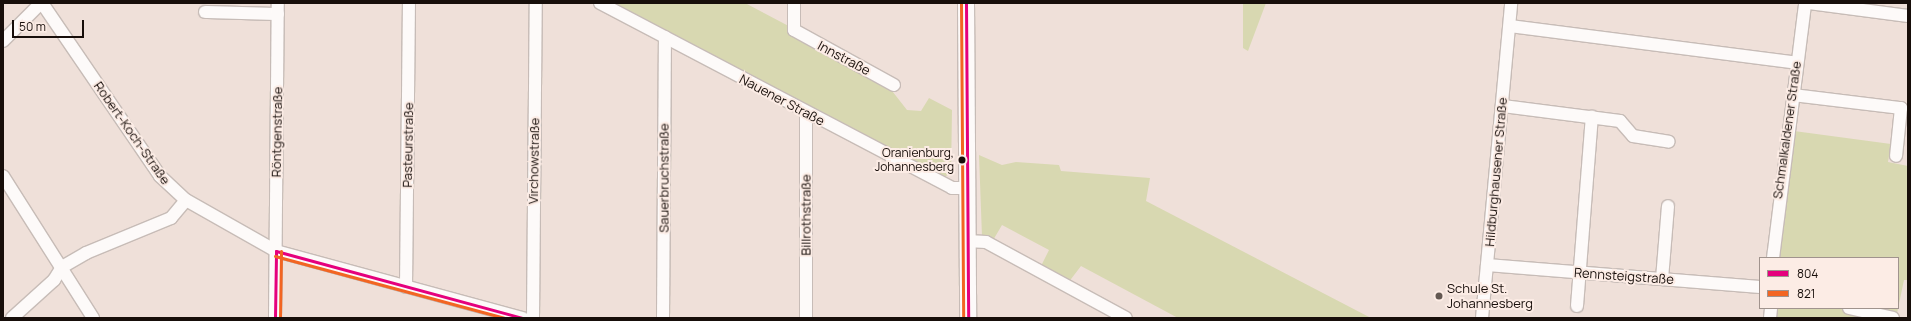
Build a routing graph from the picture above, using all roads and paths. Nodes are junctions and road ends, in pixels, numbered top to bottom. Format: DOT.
graph roads {
  1 [pos="42,3"];
  2 [pos="409,3"];
  3 [pos="536,3"];
  4 [pos="600,3"];
  5 [pos="794,3"];
  6 [pos="966,3"];
  7 [pos="1511,3"];
  8 [pos="1804,3"];
  9 [pos="1809,3"];
  10 [pos="278,8"];
  11 [pos="205,12"];
  12 [pos="1908,16"];
  13 [pos="1510,26"];
  14 [pos="665,37"];
  15 [pos="3,41"];
  16 [pos="1796,63"];
  17 [pos="894,85"];
  18 [pos="1793,94"];
  19 [pos="1503,106"];
  20 [pos="806,112"];
  21 [pos="1592,117"];
  22 [pos="1669,142"];
  23 [pos="1896,156"];
  24 [pos="3,176"];
  25 [pos="967,188"];
  26 [pos="186,200"];
  27 [pos="1668,206"];
  28 [pos="967,241"];
  29 [pos="276,250"];
  30 [pos="1773,257"];
  31 [pos="1487,265"];
  32 [pos="62,267"];
  33 [pos="1580,272"];
  34 [pos="1662,279"];
  35 [pos="406,287"];
  36 [pos="1759,287"];
  37 [pos="1577,306"];
  38 [pos="1853,309"];
  39 [pos="12,318"];
  40 [pos="93,318"];
  41 [pos="275,318"];
  42 [pos="523,318"];
  43 [pos="533,318"];
  44 [pos="663,318"];
  45 [pos="806,318"];
  46 [pos="968,318"];
  47 [pos="1126,318"];
  48 [pos="1482,318"];
  49 [pos="1893,318"];
  1 -- 15 [label="street"];
  1 -- 26 [label="street, Robert-Koch-Straße"];
  2 -- 35 [label="street, Pasteurstraße"];
  3 -- 43 [label="street, Virchowstraße"];
  4 -- 14 [label="street, Nauener Straße"];
  5 -- 17 [label="street, Innstraße"];
  6 -- 25 [label="main road"];
  7 -- 13 [label="street, Hildburghausener Straße"];
  8 -- 16 [label="street, Schmalkaldener Straße"];
  9 -- 12 [label="street"];
  10 -- 11 [label="street, Röntgenstraße"];
  10 -- 29 [label="street, Röntgenstraße"];
  13 -- 16 [label="street"];
  13 -- 19 [label="street, Hildburghausener Straße"];
  14 -- 20 [label="street, Nauener Straße"];
  14 -- 44 [label="street, Sauerbruchstraße"];
  16 -- 18 [label="street, Schmalkaldener Straße"];
  18 -- 23 [label="street"];
  18 -- 30 [label="street, Schmalkaldener Straße"];
  19 -- 21 [label="street"];
  19 -- 31 [label="street, Hildburghausener Straße"];
  20 -- 25 [label="street, Nauener Straße"];
  20 -- 45 [label="street, Billrothstraße"];
  21 -- 22 [label="street"];
  21 -- 33 [label="street"];
  24 -- 32 [label="street"];
  25 -- 28 [label="main road"];
  26 -- 29 [label="street, Robert-Koch-Straße"];
  26 -- 32 [label="street"];
  27 -- 34 [label="street"];
  28 -- 46 [label="main road"];
  28 -- 47 [label="street"];
  29 -- 35 [label="street, Robert-Koch-Straße"];
  29 -- 41 [label="street, Röntgenstraße"];
  31 -- 33 [label="street, Rennsteigstraße"];
  31 -- 48 [label="street, Hildburghausener Straße"];
  32 -- 39 [label="street"];
  32 -- 40 [label="street"];
  33 -- 34 [label="street, Rennsteigstraße"];
  33 -- 37 [label="street"];
  34 -- 36 [label="street, Rennsteigstraße"];
  35 -- 42 [label="street, Robert-Koch-Straße"];
  38 -- 49 [label="street"];
}
